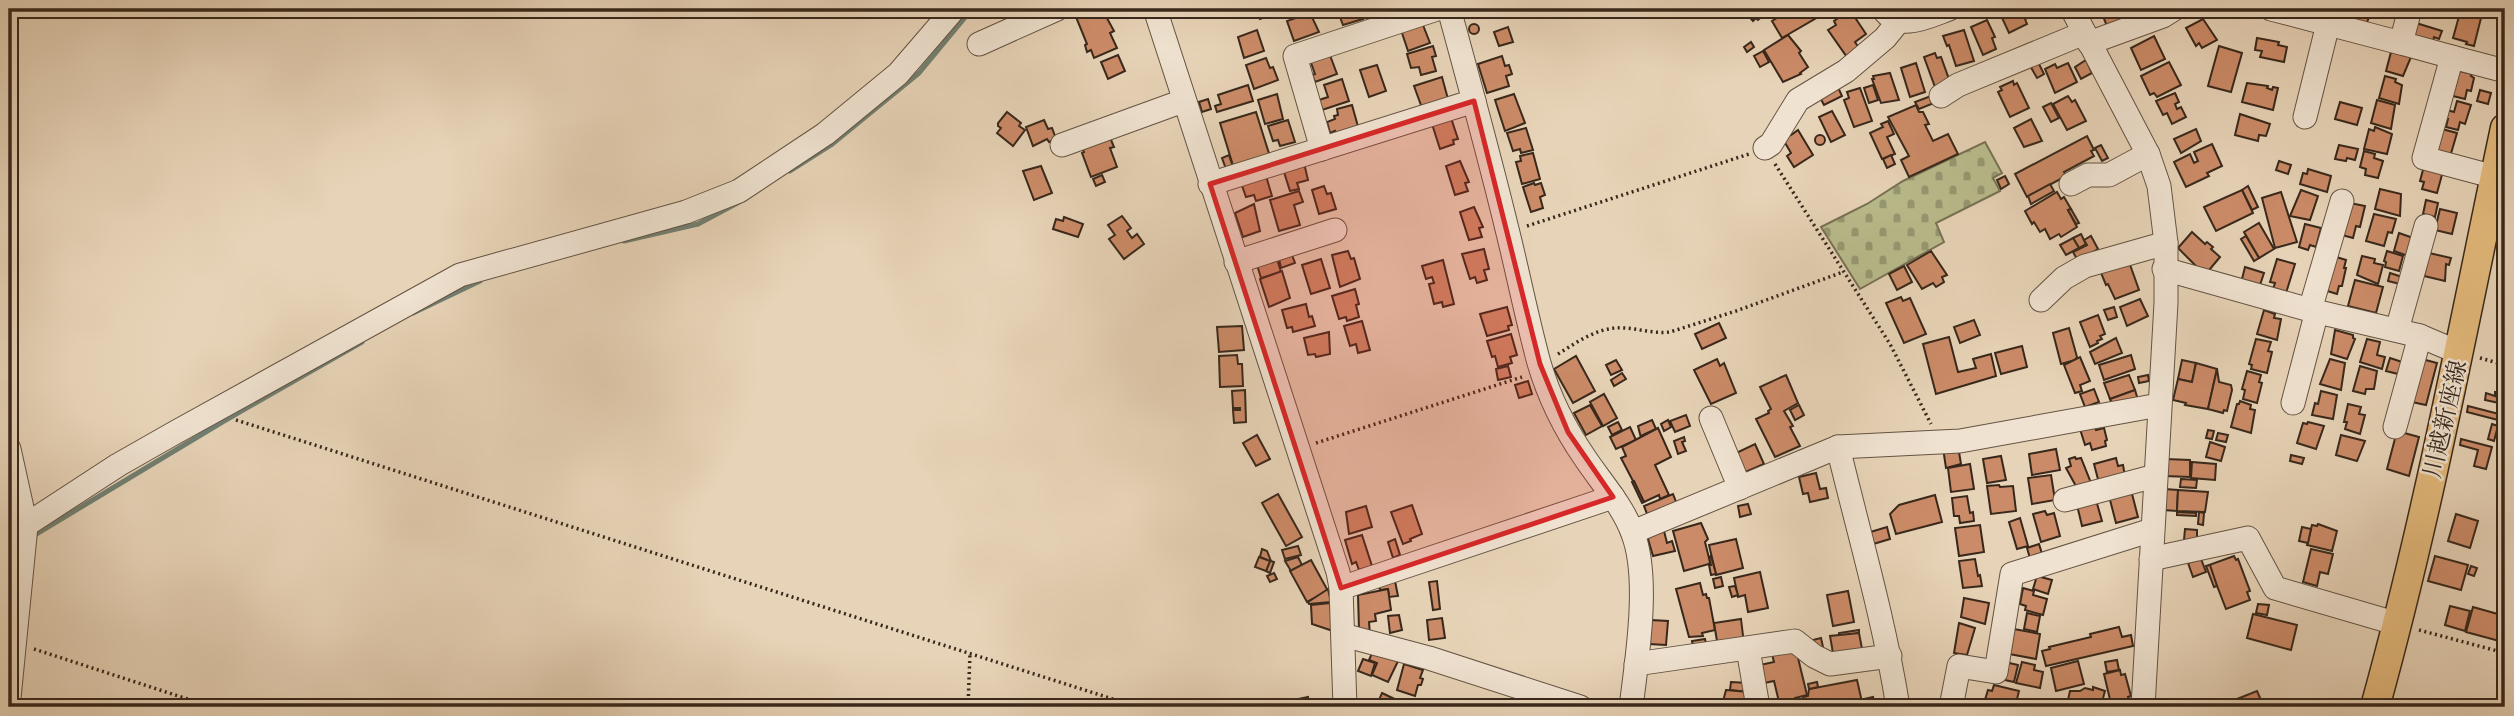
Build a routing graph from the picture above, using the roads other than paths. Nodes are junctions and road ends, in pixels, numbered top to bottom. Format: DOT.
graph roads {
  1 [pos="954,9"];
  2 [pos="1057,9"];
  3 [pos="1155,9"];
  4 [pos="1437,9"];
  5 [pos="1449,9"];
  6 [pos="1949,9"];
  7 [pos="2071,9"];
  8 [pos="2174,9"];
  9 [pos="2271,9"];
  10 [pos="2410,9"];
  11 [pos="1890,15"];
  12 [pos="2328,24"];
  13 [pos="2086,38"];
  14 [pos="2401,43"];
  15 [pos="979,44"];
  16 [pos="2452,57"];
  17 [pos="2505,71"];
  18 [pos="1941,96"];
  19 [pos="1183,101"];
  20 [pos="1474,101"];
  21 [pos="2305,117"];
  22 [pos="2505,128"];
  23 [pos="1062,145"];
  24 [pos="1765,148"];
  25 [pos="1322,149"];
  26 [pos="2148,154"];
  27 [pos="2495,177"];
  28 [pos="1210,184"];
  29 [pos="2071,184"];
  30 [pos="2342,201"];
  31 [pos="2426,226"];
  32 [pos="1335,230"];
  33 [pos="2166,243"];
  34 [pos="1236,262"];
  35 [pos="2164,270"];
  36 [pos="2041,300"];
  37 [pos="2313,310"];
  38 [pos="2397,330"];
  39 [pos="2420,336"];
  40 [pos="2460,353"];
  41 [pos="2293,403"];
  42 [pos="2159,405"];
  43 [pos="1711,418"];
  44 [pos="2395,427"];
  45 [pos="1838,447"];
  46 [pos="9,449"];
  47 [pos="2155,476"];
  48 [pos="1740,488"];
  49 [pos="1613,497"];
  50 [pos="2065,500"];
  51 [pos="2152,530"];
  52 [pos="17,531"];
  53 [pos="1633,532"];
  54 [pos="2151,559"];
  55 [pos="1341,588"];
  56 [pos="2398,624"];
  57 [pos="1343,635"];
  58 [pos="1748,649"];
  59 [pos="1890,656"];
  60 [pos="1636,664"];
  61 [pos="9,698"];
  62 [pos="1345,707"];
  63 [pos="1580,707"];
  64 [pos="1631,707"];
  65 [pos="1758,707"];
  66 [pos="1898,707"];
  67 [pos="1951,707"];
  68 [pos="2143,707"];
  69 [pos="2375,707"];
  1 -- 52 [label="street"];
  2 -- 15 [label="street"];
  3 -- 19 [label="street"];
  4 -- 25 [label="street"];
  5 -- 20 [label="street"];
  6 -- 11 [label="street"];
  7 -- 13 [label="street"];
  8 -- 13 [label="street"];
  9 -- 12 [label="street"];
  10 -- 14 [label="street"];
  11 -- 24 [label="street"];
  12 -- 14 [label="street"];
  12 -- 21 [label="street"];
  13 -- 18 [label="street"];
  13 -- 26 [label="street"];
  14 -- 16 [label="street"];
  16 -- 17 [label="street"];
  16 -- 27 [label="street"];
  19 -- 23 [label="street"];
  19 -- 28 [label="street"];
  20 -- 25 [label="street"];
  20 -- 49 [label="street"];
  22 -- 27 [label="main road, 川越新座線"];
  25 -- 28 [label="street"];
  26 -- 29 [label="street"];
  26 -- 33 [label="street"];
  27 -- 40 [label="main road, 川越新座線"];
  28 -- 34 [label="street"];
  30 -- 37 [label="street"];
  31 -- 38 [label="street"];
  32 -- 34 [label="street"];
  33 -- 35 [label="street"];
  33 -- 36 [label="street"];
  34 -- 55 [label="street"];
  35 -- 37 [label="street"];
  35 -- 42 [label="street"];
  37 -- 38 [label="street"];
  37 -- 41 [label="street"];
  38 -- 39 [label="street"];
  39 -- 40 [label="street"];
  39 -- 44 [label="street"];
  40 -- 56 [label="main road, 川越新座線"];
  42 -- 45 [label="street"];
  42 -- 47 [label="street"];
  43 -- 48 [label="street"];
  45 -- 48 [label="street"];
  45 -- 59 [label="street"];
  46 -- 52 [label="street"];
  47 -- 50 [label="street"];
  47 -- 51 [label="street"];
  48 -- 53 [label="street"];
  49 -- 53 [label="street"];
  49 -- 55 [label="street"];
  51 -- 54 [label="street"];
  51 -- 67 [label="street"];
  52 -- 61 [label="street"];
  53 -- 60 [label="street"];
  54 -- 56 [label="street"];
  54 -- 68 [label="street"];
  55 -- 57 [label="street"];
  56 -- 69 [label="main road, 川越新座線"];
  57 -- 62 [label="street"];
  57 -- 63 [label="street"];
  58 -- 59 [label="street"];
  58 -- 60 [label="street"];
  58 -- 65 [label="street"];
  59 -- 66 [label="street"];
  60 -- 64 [label="street"];
}
